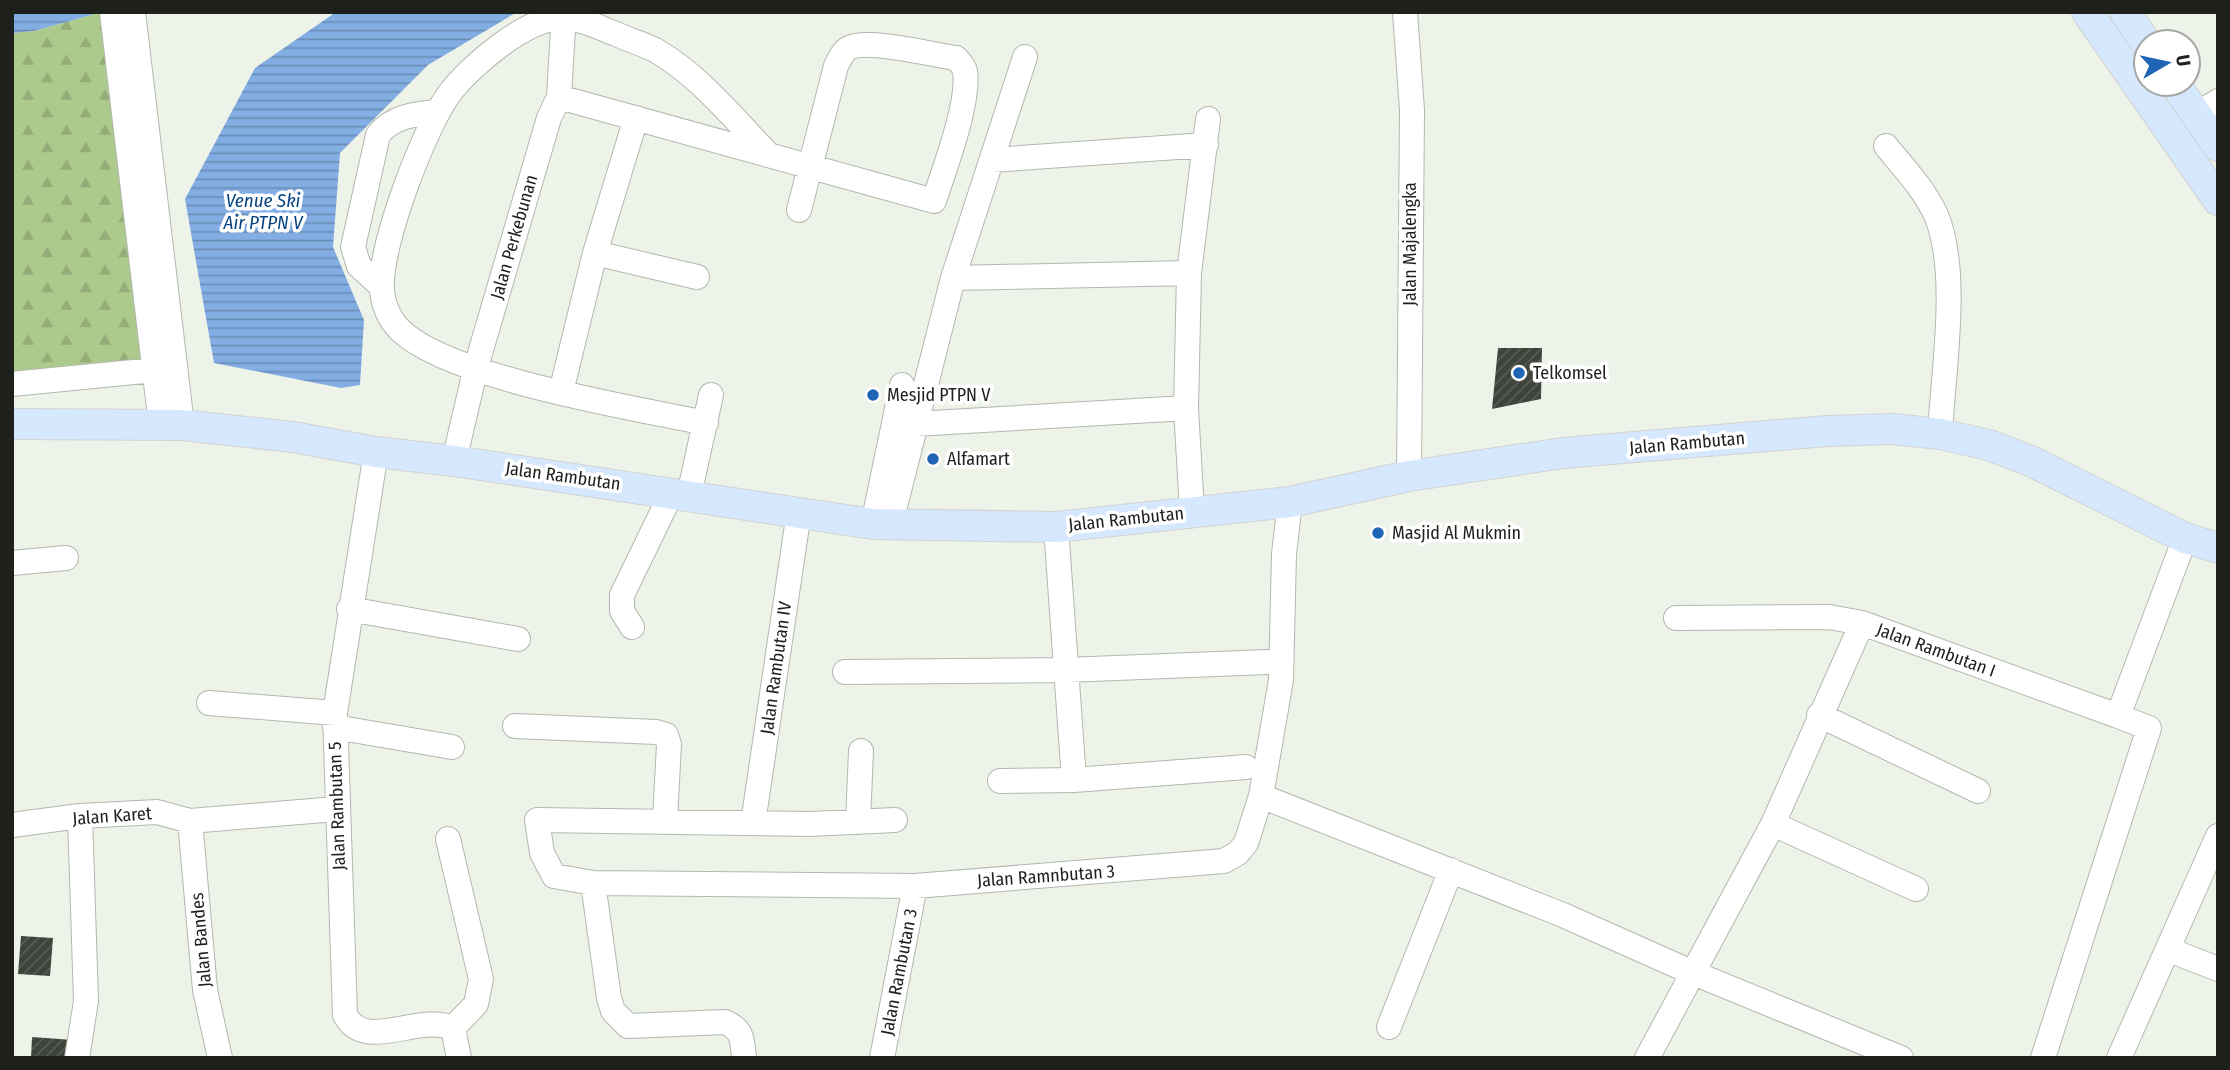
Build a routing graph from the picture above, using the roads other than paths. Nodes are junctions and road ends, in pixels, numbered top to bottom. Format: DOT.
graph roads {
  1 [pos="1405,12"];
  2 [pos="2125,12"];
  3 [pos="564,15"];
  4 [pos="2094,15"];
  5 [pos="124,19"];
  6 [pos="2136,28"];
  7 [pos="1026,57"];
  8 [pos="130,73"];
  9 [pos="559,97"];
  10 [pos="2207,108"];
  11 [pos="438,112"];
  12 [pos="636,118"];
  13 [pos="1208,119"];
  14 [pos="1206,145"];
  15 [pos="1886,146"];
  16 [pos="2218,146"];
  17 [pos="768,154"];
  18 [pos="992,160"];
  19 [pos="810,165"];
  20 [pos="2218,200"];
  21 [pos="799,210"];
  22 [pos="595,253"];
  23 [pos="1189,273"];
  24 [pos="697,277"];
  25 [pos="953,278"];
  26 [pos="382,287"];
  27 [pos="476,368"];
  28 [pos="154,370"];
  29 [pos="12,384"];
  30 [pos="902,385"];
  31 [pos="561,392"];
  32 [pos="711,395"];
  33 [pos="1186,408"];
  34 [pos="706,423"];
  35 [pos="12,424"];
  36 [pos="915,424"];
  37 [pos="171,425"];
  38 [pos="1940,434"];
  39 [pos="376,452"];
  40 [pos="454,461"];
  41 [pos="1409,476"];
  42 [pos="681,493"];
  43 [pos="1290,502"];
  44 [pos="1192,511"];
  45 [pos="799,512"];
  46 [pos="881,525"];
  47 [pos="1056,527"];
  48 [pos="2185,538"];
  49 [pos="2218,548"];
  50 [pos="66,558"];
  51 [pos="12,563"];
  52 [pos="349,609"];
  53 [pos="1676,618"];
  54 [pos="1862,623"];
  55 [pos="632,626"];
  56 [pos="518,639"];
  57 [pos="1267,662"];
  58 [pos="1066,670"];
  59 [pos="845,672"];
  60 [pos="209,703"];
  61 [pos="1819,715"];
  62 [pos="2119,716"];
  63 [pos="335,720"];
  64 [pos="515,726"];
  65 [pos="452,747"];
  66 [pos="861,751"];
  67 [pos="1246,767"];
  68 [pos="1074,780"];
  69 [pos="1000,781"];
  70 [pos="1978,791"];
  71 [pos="1261,796"];
  72 [pos="336,809"];
  73 [pos="79,816"];
  74 [pos="665,820"];
  75 [pos="895,820"];
  76 [pos="190,821"];
  77 [pos="858,822"];
  78 [pos="753,823"];
  79 [pos="1773,824"];
  80 [pos="12,825"];
  81 [pos="2218,836"];
  82 [pos="448,839"];
  83 [pos="1451,870"];
  84 [pos="593,883"];
  85 [pos="915,886"];
  86 [pos="1916,890"];
  87 [pos="2169,950"];
  88 [pos="2218,969"];
  89 [pos="1691,972"];
  90 [pos="1389,1027"];
  91 [pos="453,1028"];
  92 [pos="78,1058"];
  93 [pos="220,1058"];
  94 [pos="459,1058"];
  95 [pos="744,1058"];
  96 [pos="883,1058"];
  97 [pos="1647,1058"];
  98 [pos="1901,1058"];
  99 [pos="2043,1058"];
  100 [pos="2119,1058"];
  1 -- 41 [label="street, Jalan Majalengka"];
  2 -- 6 [label="main road"];
  3 -- 9 [label="street, Jalan Perkebunan"];
  3 -- 11 [label="street"];
  3 -- 17 [label="street"];
  4 -- 20 [label="main road"];
  5 -- 8 [label="street"];
  7 -- 18 [label="street"];
  8 -- 28 [label="street"];
  8 -- 37 [label="street"];
  9 -- 12 [label="street"];
  9 -- 27 [label="street, Jalan Perkebunan"];
  10 -- 16 [label="main road"];
  11 -- 26 [label="street"];
  11 -- 26 [label="street"];
  12 -- 17 [label="street"];
  12 -- 22 [label="street"];
  13 -- 14 [label="street"];
  14 -- 18 [label="street"];
  14 -- 23 [label="street"];
  15 -- 38 [label="street"];
  17 -- 19 [label="street"];
  18 -- 25 [label="street"];
  19 -- 19 [label="street"];
  19 -- 21 [label="street"];
  22 -- 24 [label="street"];
  22 -- 31 [label="street"];
  23 -- 25 [label="street"];
  23 -- 33 [label="street"];
  25 -- 36 [label="street"];
  26 -- 27 [label="street"];
  27 -- 31 [label="street"];
  27 -- 40 [label="street, Jalan Perkebunan"];
  28 -- 29 [label="street"];
  28 -- 37 [label="street"];
  30 -- 46 [label="street"];
  31 -- 34 [label="street"];
  32 -- 34 [label="street"];
  33 -- 36 [label="street"];
  33 -- 44 [label="street"];
  34 -- 42 [label="street"];
  35 -- 37 [label="main road, Jalan Rambutan"];
  36 -- 46 [label="street"];
  37 -- 39 [label="main road, Jalan Rambutan"];
  38 -- 41 [label="main road, Jalan Rambutan"];
  38 -- 48 [label="main road, Jalan Rambutan"];
  39 -- 40 [label="main road, Jalan Rambutan"];
  39 -- 52 [label="street, Jalan Rambutan 5"];
  40 -- 42 [label="main road, Jalan Rambutan"];
  41 -- 43 [label="main road, Jalan Rambutan"];
  42 -- 45 [label="main road, Jalan Rambutan"];
  42 -- 55 [label="street"];
  43 -- 44 [label="main road, Jalan Rambutan"];
  43 -- 71 [label="street, Jalan Ramnbutan 3"];
  44 -- 47 [label="main road, Jalan Rambutan"];
  45 -- 46 [label="main road, Jalan Rambutan"];
  45 -- 78 [label="street, Jalan Rambutan IV"];
  46 -- 47 [label="main road, Jalan Rambutan"];
  47 -- 58 [label="street"];
  48 -- 49 [label="main road, Jalan Rambutan"];
  48 -- 62 [label="street"];
  50 -- 51 [label="street"];
  52 -- 56 [label="street"];
  52 -- 63 [label="street, Jalan Rambutan 5"];
  53 -- 54 [label="street"];
  54 -- 61 [label="street, Jalan Rambutan I"];
  54 -- 62 [label="street, Jalan Rambutan I"];
  57 -- 58 [label="street"];
  58 -- 59 [label="street"];
  58 -- 68 [label="street"];
  60 -- 63 [label="street"];
  61 -- 70 [label="street"];
  61 -- 79 [label="street, Jalan Rambutan I"];
  62 -- 99 [label="street, Jalan Rambutan I"];
  63 -- 65 [label="street"];
  63 -- 72 [label="street, Jalan Rambutan 5"];
  64 -- 74 [label="street"];
  66 -- 77 [label="street"];
  67 -- 68 [label="street"];
  68 -- 69 [label="street"];
  71 -- 83 [label="street"];
  71 -- 85 [label="street, Jalan Ramnbutan 3"];
  72 -- 76 [label="street, Jalan Karet"];
  72 -- 91 [label="street, Jalan Rambutan 5"];
  73 -- 76 [label="street, Jalan Karet"];
  73 -- 80 [label="street, Jalan Karet"];
  73 -- 92 [label="street"];
  74 -- 78 [label="street"];
  74 -- 84 [label="street, Jalan Ramnbutan 3"];
  75 -- 77 [label="street"];
  76 -- 93 [label="street, Jalan Bandes"];
  77 -- 78 [label="street"];
  79 -- 86 [label="street"];
  79 -- 89 [label="street, Jalan Rambutan I"];
  81 -- 87 [label="street"];
  82 -- 91 [label="street"];
  83 -- 89 [label="street"];
  83 -- 90 [label="street"];
  84 -- 85 [label="street, Jalan Ramnbutan 3"];
  84 -- 95 [label="street"];
  85 -- 96 [label="street, Jalan Rambutan 3"];
  87 -- 88 [label="street"];
  87 -- 100 [label="street"];
  89 -- 97 [label="street, Jalan Rambutan I"];
  89 -- 98 [label="street"];
  91 -- 94 [label="street"];
}
